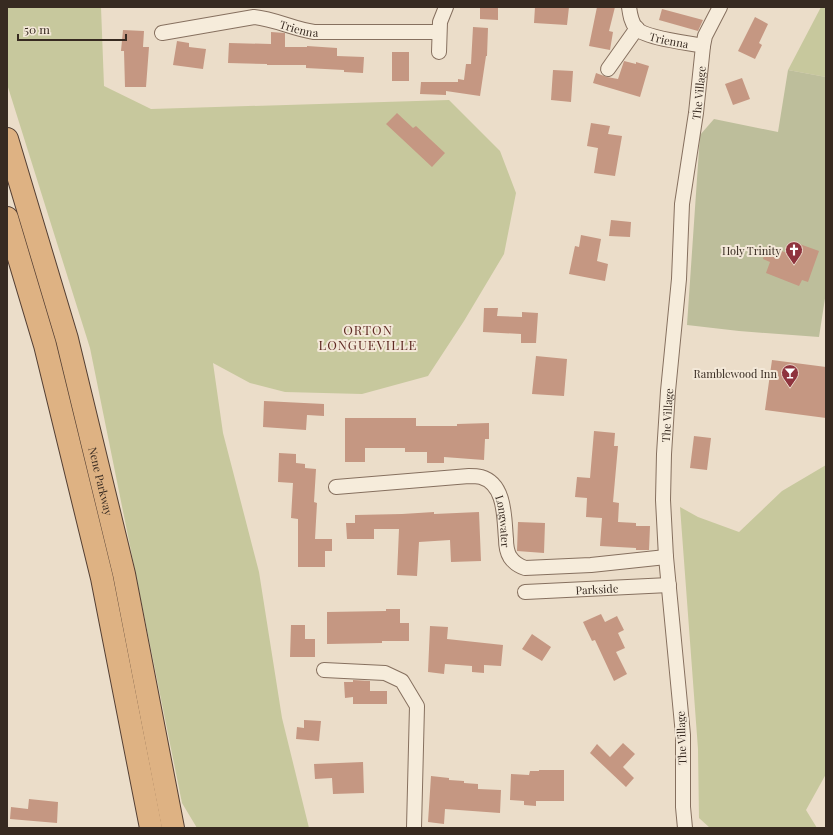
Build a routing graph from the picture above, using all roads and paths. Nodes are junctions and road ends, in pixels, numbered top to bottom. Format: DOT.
graph roads {
  1 [pos="446,7"];
  2 [pos="629,7"];
  3 [pos="720,7"];
  4 [pos="637,28"];
  5 [pos="439,32"];
  6 [pos="162,33"];
  7 [pos="703,46"];
  8 [pos="439,52"];
  9 [pos="608,69"];
  10 [pos="7,139"];
  11 [pos="7,218"];
  12 [pos="336,487"];
  13 [pos="666,557"];
  14 [pos="669,585"];
  15 [pos="525,592"];
  16 [pos="324,670"];
  17 [pos="151,826"];
  18 [pos="173,826"];
  19 [pos="414,828"];
  20 [pos="685,828"];
  1 -- 5 [label="street"];
  2 -- 4 [label="street, Trienna"];
  3 -- 7 [label="street, The Village"];
  4 -- 7 [label="street, Trienna"];
  4 -- 9 [label="street, Trienna"];
  5 -- 6 [label="street, Trienna"];
  5 -- 8 [label="street"];
  7 -- 13 [label="street, The Village"];
  10 -- 18 [label="highway, Nene Parkway"];
  11 -- 17 [label="highway, Nene Parkway"];
  12 -- 13 [label="street, Longwater"];
  13 -- 14 [label="street, The Village"];
  14 -- 15 [label="street, Parkside"];
  14 -- 20 [label="street, The Village"];
  16 -- 19 [label="street"];
}
